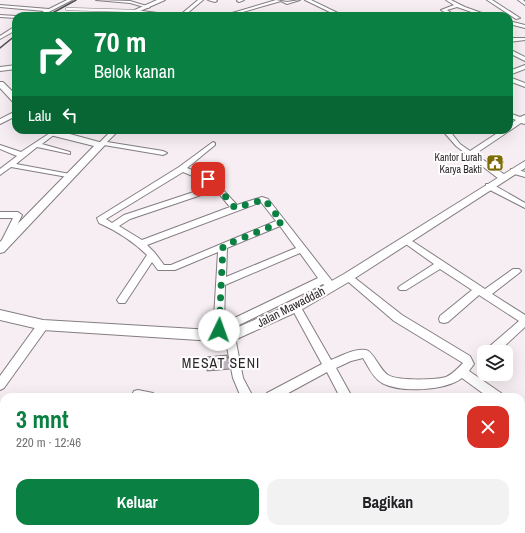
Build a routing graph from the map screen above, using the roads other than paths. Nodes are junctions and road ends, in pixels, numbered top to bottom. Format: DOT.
graph roads {
  1 [pos="70,0"];
  2 [pos="98,0"];
  3 [pos="162,0"];
  4 [pos="201,0"];
  5 [pos="281,0"];
  6 [pos="298,0"];
  7 [pos="307,0"];
  8 [pos="448,0"];
  9 [pos="489,0"];
  10 [pos="520,0"];
  11 [pos="525,4"];
  12 [pos="457,5"];
  13 [pos="0,6"];
  14 [pos="148,7"];
  15 [pos="67,9"];
  16 [pos="49,10"];
  17 [pos="135,11"];
  18 [pos="45,12"];
  19 [pos="142,12"];
  20 [pos="186,12"];
  21 [pos="238,12"];
  22 [pos="333,12"];
  23 [pos="446,12"];
  24 [pos="477,12"];
  25 [pos="508,12"];
  26 [pos="513,15"];
  27 [pos="0,16"];
  28 [pos="12,18"];
  29 [pos="518,18"];
  30 [pos="525,18"];
  31 [pos="513,19"];
  32 [pos="513,24"];
  33 [pos="525,28"];
  34 [pos="514,29"];
  35 [pos="12,30"];
  36 [pos="525,37"];
  37 [pos="0,38"];
  38 [pos="513,39"];
  39 [pos="513,53"];
  40 [pos="525,59"];
  41 [pos="525,67"];
  42 [pos="12,68"];
  43 [pos="0,69"];
  44 [pos="513,72"];
  45 [pos="513,80"];
  46 [pos="0,84"];
  47 [pos="525,85"];
  48 [pos="12,96"];
  49 [pos="12,115"];
  50 [pos="513,116"];
  51 [pos="524,120"];
  52 [pos="0,122"];
  53 [pos="513,126"];
  54 [pos="49,134"];
  55 [pos="59,134"];
  56 [pos="112,134"];
  57 [pos="448,134"];
  58 [pos="500,134"];
  59 [pos="101,144"];
  60 [pos="213,144"];
  61 [pos="36,145"];
  62 [pos="0,147"];
  63 [pos="68,153"];
  64 [pos="163,153"];
  65 [pos="470,154"];
  66 [pos="22,155"];
  67 [pos="525,164"];
  68 [pos="10,165"];
  69 [pos="182,169"];
  70 [pos="520,173"];
  71 [pos="0,174"];
  72 [pos="70,176"];
  73 [pos="502,177"];
  74 [pos="217,186"];
  75 [pos="489,186"];
  76 [pos="525,206"];
  77 [pos="235,208"];
  78 [pos="0,215"];
  79 [pos="282,222"];
  80 [pos="113,226"];
  81 [pos="406,240"];
  82 [pos="141,244"];
  83 [pos="223,246"];
  84 [pos="1,248"];
  85 [pos="302,250"];
  86 [pos="152,255"];
  87 [pos="441,264"];
  88 [pos="516,271"];
  89 [pos="348,277"];
  90 [pos="222,283"];
  91 [pos="327,283"];
  92 [pos="403,288"];
  93 [pos="482,292"];
  94 [pos="122,300"];
  95 [pos="296,307"];
  96 [pos="0,315"];
  97 [pos="444,319"];
  98 [pos="525,321"];
  99 [pos="43,325"];
  100 [pos="222,335"];
  101 [pos="498,345"];
  102 [pos="329,366"];
  103 [pos="462,372"];
  104 [pos="0,385"];
  105 [pos="245,393"];
  106 [pos="278,393"];
  107 [pos="344,393"];
  108 [pos="491,393"];
  1 -- 16 [label="street"];
  2 -- 14 [label="street"];
  3 -- 14 [label="street"];
  4 -- 20 [label="street"];
  5 -- 6 [label="street"];
  5 -- 21 [label="street"];
  7 -- 22 [label="street"];
  8 -- 12 [label="street"];
  9 -- 25 [label="street"];
  10 -- 11 [label="street"];
  12 -- 23 [label="street"];
  12 -- 24 [label="street"];
  13 -- 16 [label="street"];
  14 -- 17 [label="street"];
  15 -- 17 [label="lane"];
  16 -- 18 [label="street"];
  17 -- 19 [label="street"];
  26 -- 29 [label="street"];
  27 -- 28 [label="street"];
  29 -- 30 [label="street"];
  29 -- 31 [label="street"];
  32 -- 33 [label="street"];
  33 -- 34 [label="street"];
  35 -- 37 [label="street"];
  36 -- 38 [label="street"];
  39 -- 40 [label="street"];
  41 -- 44 [label="street"];
  42 -- 43 [label="street"];
  45 -- 47 [label="street"];
  46 -- 48 [label="street"];
  49 -- 52 [label="street"];
  50 -- 51 [label="street"];
  51 -- 53 [label="street"];
  54 -- 61 [label="street"];
  55 -- 59 [label="street"];
  56 -- 59 [label="street"];
  57 -- 65 [label="street"];
  58 -- 65 [label="street"];
  59 -- 64 [label="street"];
  59 -- 72 [label="street"];
  60 -- 69 [label="street"];
  61 -- 63 [label="street"];
  61 -- 66 [label="street"];
  62 -- 66 [label="street"];
  65 -- 73 [label="street"];
  66 -- 68 [label="street"];
  67 -- 70 [label="street, Jalan Mawaddah"];
  68 -- 71 [label="street"];
  68 -- 72 [label="street"];
  69 -- 74 [label="street"];
  69 -- 80 [label="street"];
  70 -- 73 [label="street, Jalan Mawaddah"];
  72 -- 84 [label="street"];
  73 -- 75 [label="street, Jalan Mawaddah"];
  74 -- 77 [label="street"];
  74 -- 80 [label="street"];
  75 -- 76 [label="street"];
  75 -- 81 [label="street, Jalan Mawaddah"];
  77 -- 79 [label="street"];
  77 -- 82 [label="street"];
  78 -- 84 [label="street"];
  79 -- 83 [label="street"];
  79 -- 85 [label="street"];
  80 -- 82 [label="street"];
  81 -- 87 [label="street"];
  81 -- 89 [label="street, Jalan Mawaddah"];
  82 -- 86 [label="street"];
  83 -- 86 [label="street"];
  83 -- 90 [label="street"];
  85 -- 90 [label="street"];
  85 -- 91 [label="street"];
  86 -- 94 [label="street"];
  87 -- 92 [label="street"];
  87 -- 93 [label="street"];
  88 -- 93 [label="street"];
  89 -- 91 [label="street, Jalan Mawaddah"];
  89 -- 103 [label="street"];
  90 -- 100 [label="street"];
  91 -- 95 [label="street, Jalan Mawaddah"];
  91 -- 100 [label="street"];
  93 -- 97 [label="street"];
  93 -- 98 [label="street"];
  95 -- 100 [label="street, Jalan Mawaddah"];
  95 -- 102 [label="street"];
  96 -- 99 [label="street, Jalan Mawaddah"];
  98 -- 101 [label="street"];
  99 -- 100 [label="street, Jalan Mawaddah"];
  99 -- 104 [label="street"];
  100 -- 105 [label="street"];
  102 -- 103 [label="street"];
  102 -- 106 [label="street"];
  102 -- 107 [label="street"];
  103 -- 108 [label="street"];
}
